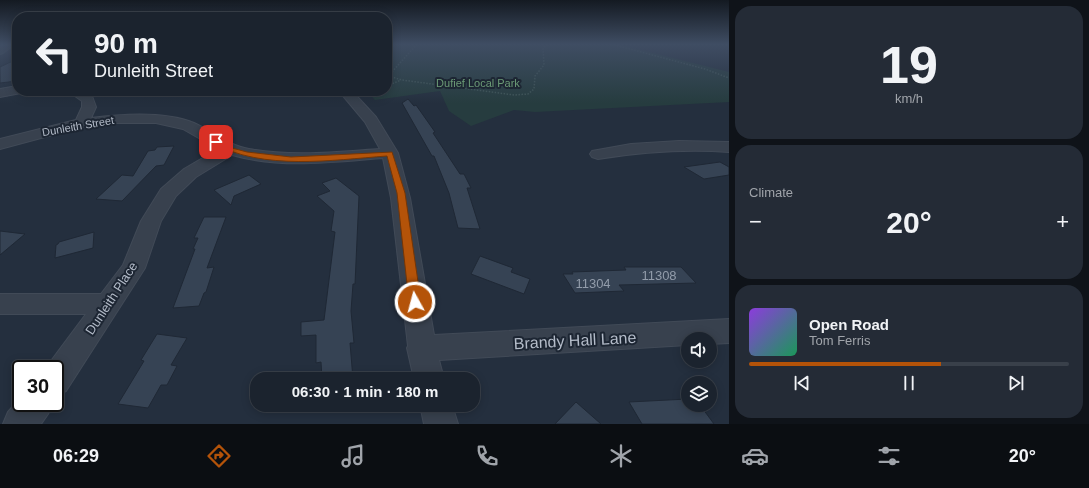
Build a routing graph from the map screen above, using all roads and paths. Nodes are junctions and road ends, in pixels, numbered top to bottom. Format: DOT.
graph roads {
  1 [pos="400,64"];
  2 [pos="544,64"];
  3 [pos="686,64"];
  4 [pos="392,72"];
  5 [pos="392,77"];
  6 [pos="729,78"];
  7 [pos="402,80"];
  8 [pos="392,84"];
  9 [pos="12,91"];
  10 [pos="0,93"];
  11 [pos="83,96"];
  12 [pos="350,96"];
  13 [pos="82,123"];
  14 [pos="0,144"];
  15 [pos="729,147"];
  16 [pos="230,149"];
  17 [pos="390,153"];
  18 [pos="598,154"];
  19 [pos="0,304"];
  20 [pos="109,304"];
  21 [pos="729,331"];
  22 [pos="421,348"];
  23 [pos="64,368"];
  24 [pos="427,372"];
  25 [pos="30,412"];
  26 [pos="438,412"];
  27 [pos="20,424"];
  28 [pos="441,424"];
  1 -- 4 [label="path"];
  2 -- 7 [label="path"];
  3 -- 6 [label="path"];
  5 -- 7 [label="path"];
  7 -- 8 [label="path"];
  9 -- 10 [label="street"];
  11 -- 13 [label="street"];
  12 -- 17 [label="street"];
  13 -- 14 [label="street, Dunleith Street"];
  13 -- 16 [label="street, Dunleith Street"];
  15 -- 18 [label="street"];
  16 -- 17 [label="street, Dunleith Street"];
  16 -- 20 [label="street, Dunleith Place"];
  17 -- 22 [label="street"];
  19 -- 20 [label="street"];
  20 -- 23 [label="street, Dunleith Place"];
  21 -- 22 [label="street, Brandy Hall Lane"];
  22 -- 24 [label="street"];
  25 -- 27 [label="street"];
  26 -- 28 [label="street"];
}
